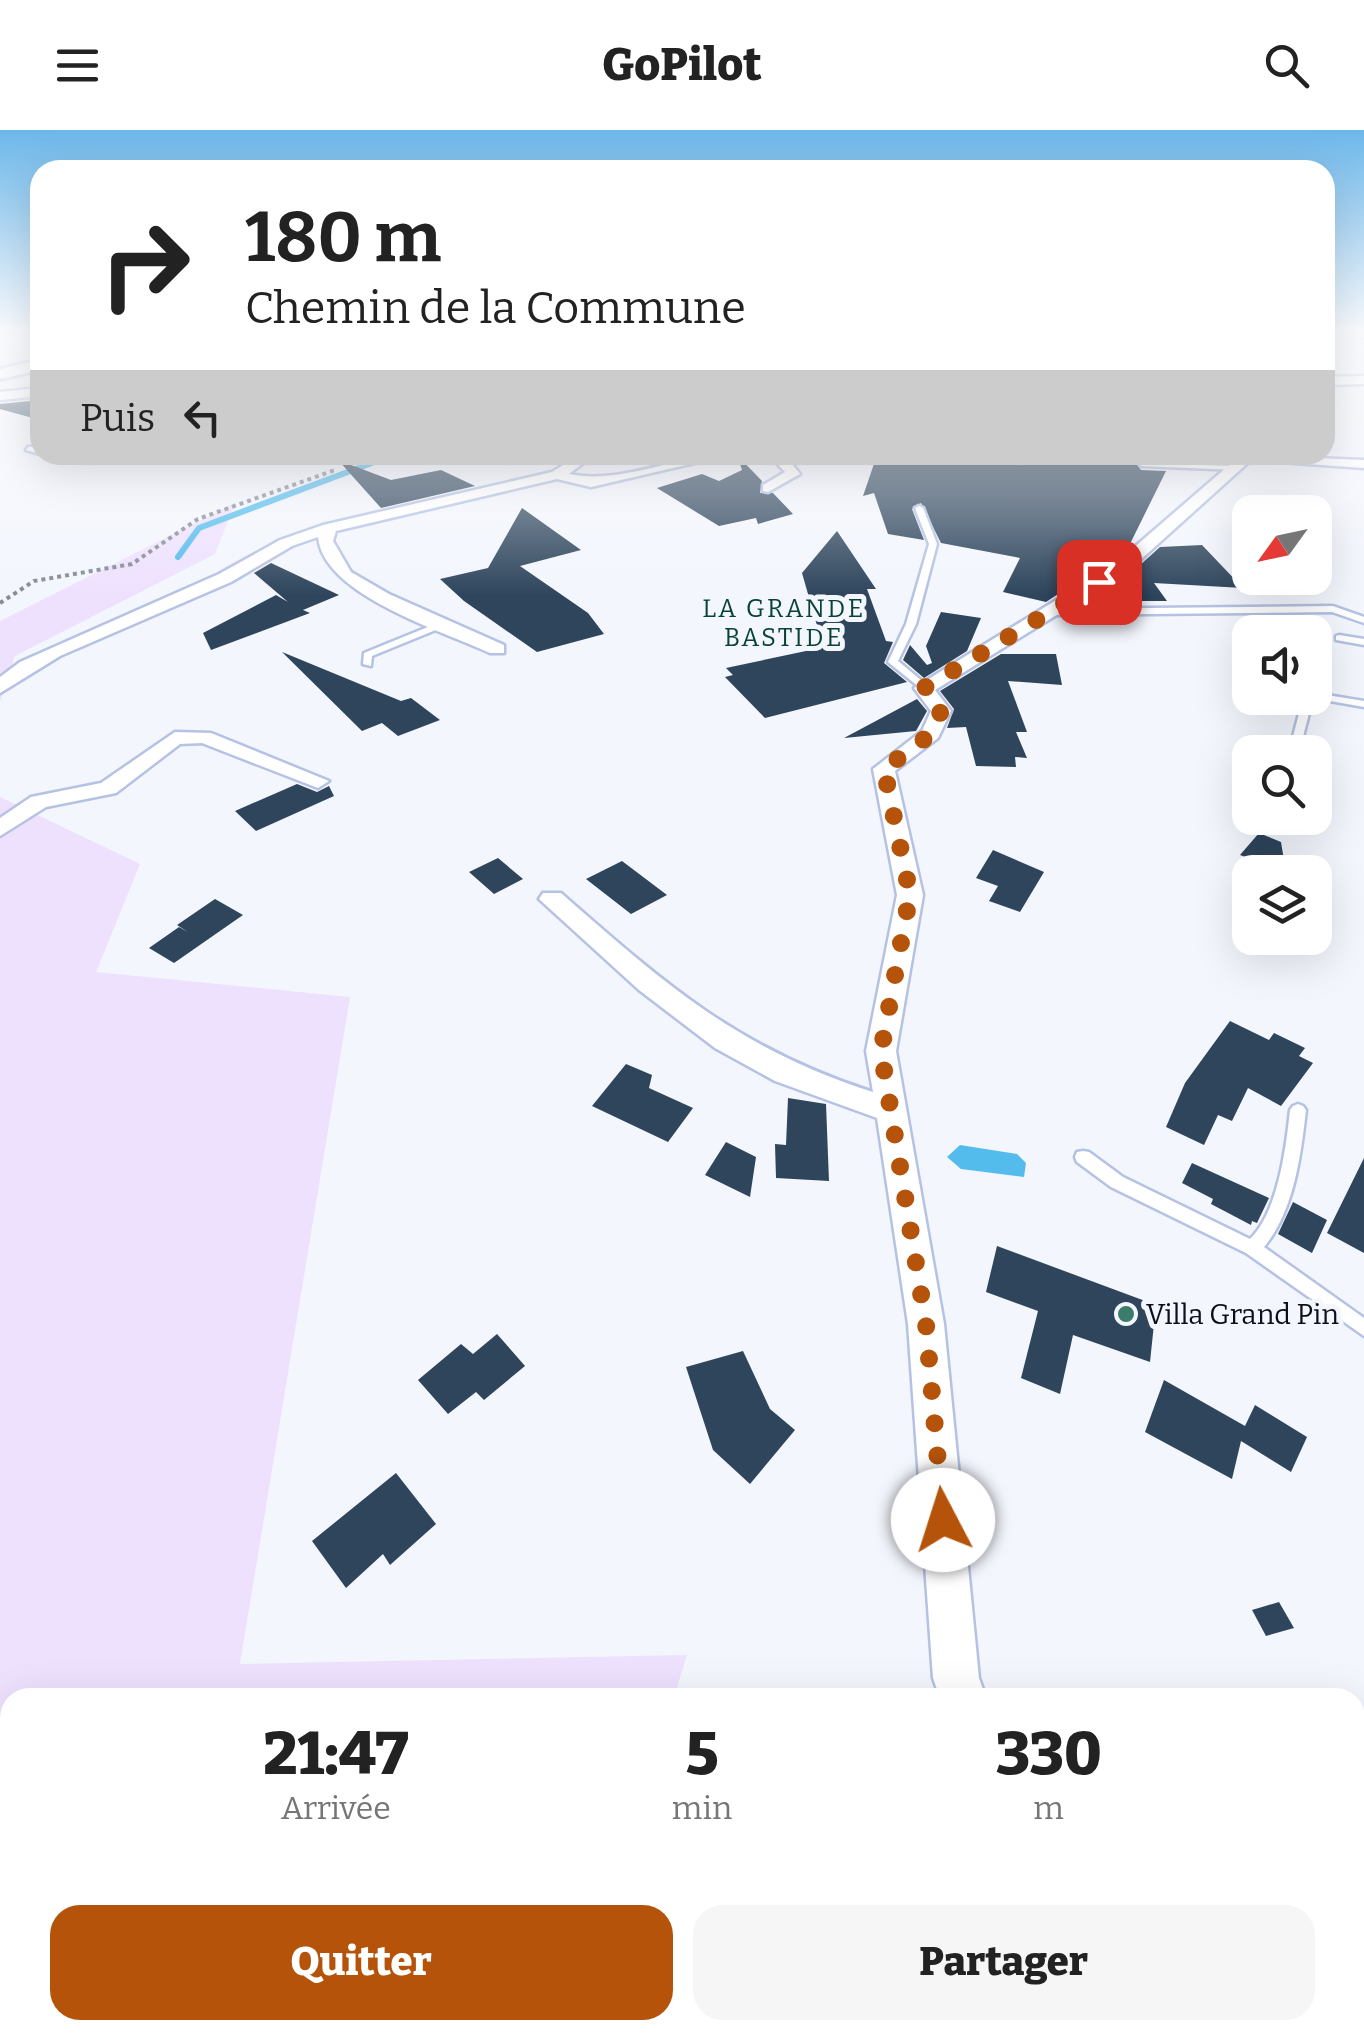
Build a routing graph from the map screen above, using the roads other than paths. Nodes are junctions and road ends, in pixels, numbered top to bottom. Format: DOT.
graph roads {
  1 [pos="1335,463"];
  2 [pos="1364,464"];
  3 [pos="573,465"];
  4 [pos="675,465"];
  5 [pos="790,465"];
  6 [pos="1237,465"];
  7 [pos="556,476"];
  8 [pos="768,488"];
  9 [pos="919,508"];
  10 [pos="329,528"];
  11 [pos="1052,612"];
  12 [pos="1364,620"];
  13 [pos="445,623"];
  14 [pos="1339,638"];
  15 [pos="1364,642"];
  16 [pos="497,649"];
  17 [pos="368,664"];
  18 [pos="0,687"];
  19 [pos="924,688"];
  20 [pos="1332,700"];
  21 [pos="1364,704"];
  22 [pos="318,781"];
  23 [pos="0,829"];
  24 [pos="552,899"];
  25 [pos="890,1110"];
  26 [pos="1298,1110"];
  27 [pos="1083,1157"];
  28 [pos="1252,1248"];
  29 [pos="1364,1328"];
  30 [pos="960,1688"];
  1 -- 2 [label="street"];
  3 -- 7 [label="street"];
  4 -- 7 [label="street"];
  5 -- 8 [label="street"];
  6 -- 11 [label="street"];
  7 -- 10 [label="street"];
  9 -- 19 [label="lane"];
  10 -- 13 [label="street"];
  10 -- 18 [label="street"];
  11 -- 12 [label="lane"];
  11 -- 19 [label="street"];
  13 -- 16 [label="street"];
  13 -- 17 [label="lane"];
  14 -- 15 [label="lane"];
  19 -- 25 [label="street"];
  20 -- 21 [label="lane"];
  22 -- 23 [label="street"];
  24 -- 25 [label="street"];
  25 -- 30 [label="street"];
  26 -- 28 [label="lane"];
  27 -- 28 [label="lane"];
  28 -- 29 [label="lane"];
}
